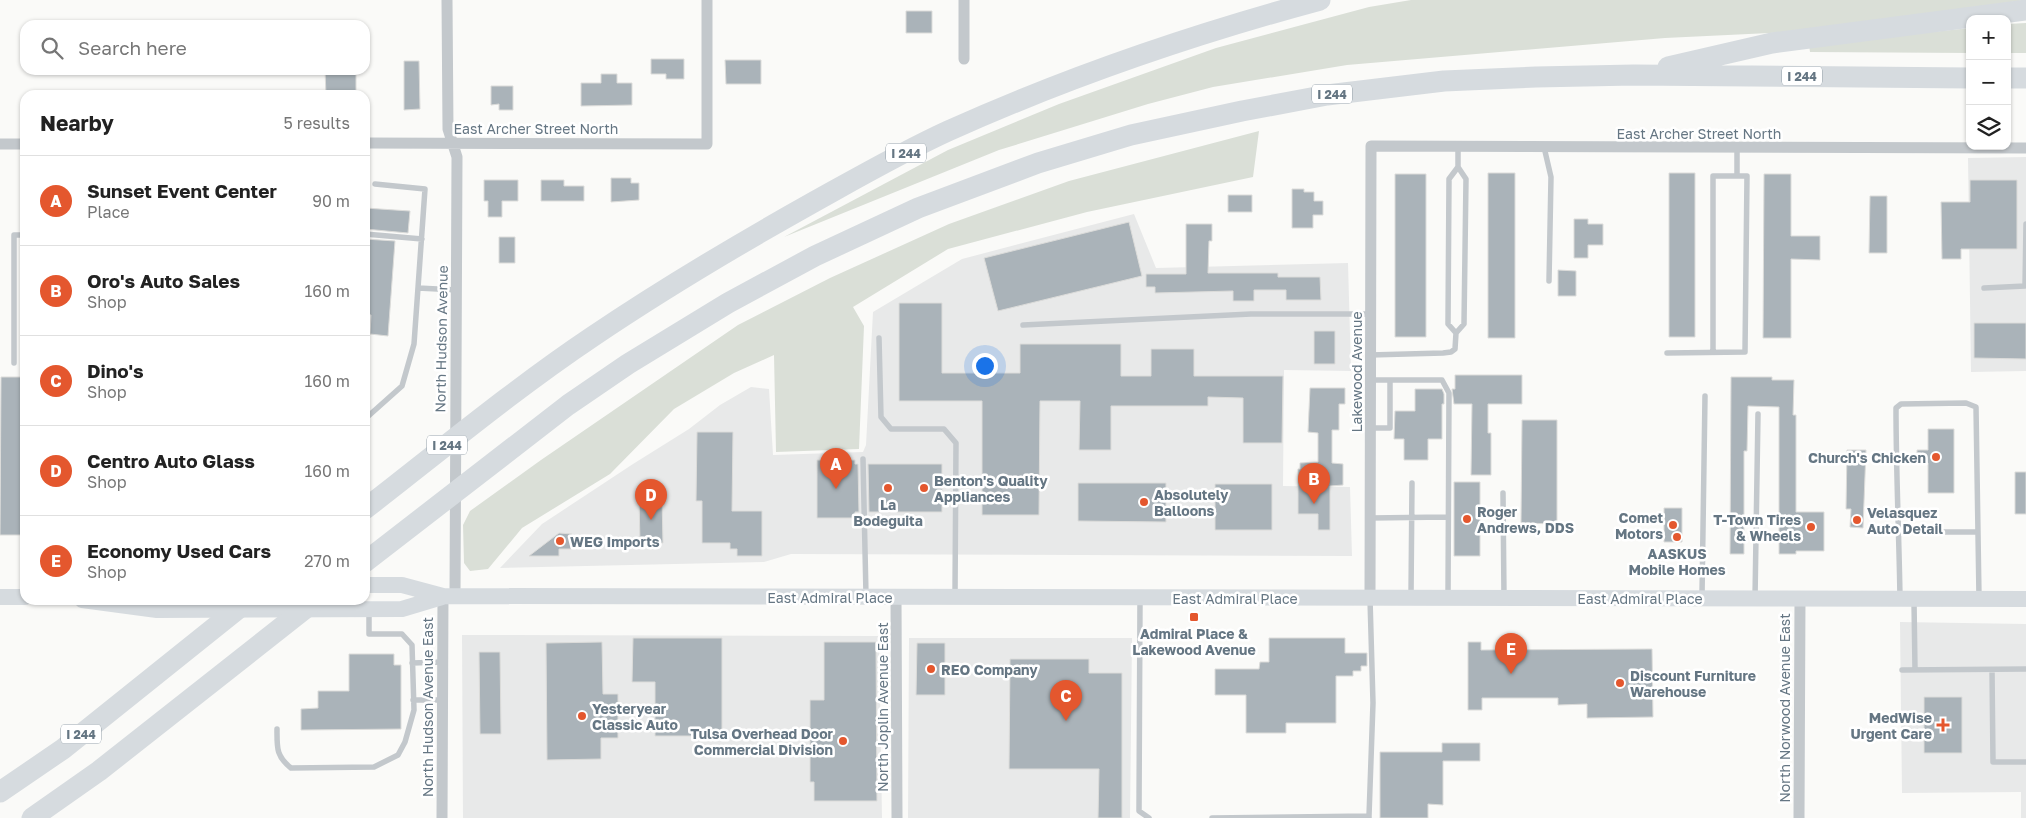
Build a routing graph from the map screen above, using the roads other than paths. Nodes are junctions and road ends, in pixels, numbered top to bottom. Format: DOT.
graph roads {
  1 [pos="447,0"];
  2 [pos="707,0"];
  3 [pos="964,0"];
  4 [pos="1320,0"];
  5 [pos="2026,10"];
  6 [pos="964,59"];
  7 [pos="1634,75"];
  8 [pos="1966,78"];
  9 [pos="2011,78"];
  10 [pos="2026,78"];
  11 [pos="370,143"];
  12 [pos="452,143"];
  13 [pos="0,144"];
  14 [pos="20,144"];
  15 [pos="1371,146"];
  16 [pos="1458,146"];
  17 [pos="1544,147"];
  18 [pos="1737,148"];
  19 [pos="2026,148"];
  20 [pos="1458,167"];
  21 [pos="1737,176"];
  22 [pos="375,184"];
  23 [pos="2026,224"];
  24 [pos="370,234"];
  25 [pos="20,235"];
  26 [pos="422,239"];
  27 [pos="1549,281"];
  28 [pos="418,288"];
  29 [pos="1984,288"];
  30 [pos="457,290"];
  31 [pos="1371,314"];
  32 [pos="1023,324"];
  33 [pos="1456,334"];
  34 [pos="879,338"];
  35 [pos="1713,352"];
  36 [pos="1667,353"];
  37 [pos="1370,355"];
  38 [pos="14,363"];
  39 [pos="1370,380"];
  40 [pos="1390,380"];
  41 [pos="1705,396"];
  42 [pos="1758,414"];
  43 [pos="370,415"];
  44 [pos="1370,428"];
  45 [pos="863,459"];
  46 [pos="1412,483"];
  47 [pos="1503,493"];
  48 [pos="370,505"];
  49 [pos="1370,518"];
  50 [pos="1413,518"];
  51 [pos="1447,518"];
  52 [pos="1899,532"];
  53 [pos="1978,532"];
  54 [pos="370,558"];
  55 [pos="370,585"];
  56 [pos="449,596"];
  57 [pos="0,597"];
  58 [pos="20,597"];
  59 [pos="866,597"];
  60 [pos="896,597"];
  61 [pos="954,597"];
  62 [pos="1140,598"];
  63 [pos="1370,598"];
  64 [pos="1411,598"];
  65 [pos="1448,598"];
  66 [pos="1504,598"];
  67 [pos="1702,598"];
  68 [pos="1755,598"];
  69 [pos="1800,598"];
  70 [pos="1907,598"];
  71 [pos="1979,599"];
  72 [pos="2026,599"];
  73 [pos="119,605"];
  74 [pos="243,605"];
  75 [pos="310,605"];
  76 [pos="369,609"];
  77 [pos="443,662"];
  78 [pos="412,663"];
  79 [pos="2026,669"];
  80 [pos="1902,670"];
  81 [pos="1915,670"];
  82 [pos="1992,670"];
  83 [pos="413,700"];
  84 [pos="442,700"];
  85 [pos="277,729"];
  86 [pos="2026,762"];
  87 [pos="0,792"];
  88 [pos="1369,817"];
  89 [pos="32,818"];
  90 [pos="442,818"];
  91 [pos="897,818"];
  92 [pos="1149,818"];
  93 [pos="1212,818"];
  94 [pos="1230,818"];
  95 [pos="1799,818"];
  1 -- 12 [label="street"];
  2 -- 12 [label="street, East Archer Street North"];
  3 -- 6 [label="street"];
  4 -- 48 [label="highway, I 244"];
  5 -- 7 [label="highway"];
  7 -- 8 [label="highway, I 244"];
  7 -- 54 [label="highway, I 244"];
  9 -- 10 [label="highway"];
  11 -- 12 [label="street, East Archer Street North"];
  12 -- 30 [label="street, North Hudson Avenue"];
  13 -- 14 [label="street"];
  15 -- 16 [label="street, East Archer Street North"];
  15 -- 31 [label="street, Lakewood Avenue"];
  16 -- 17 [label="street, East Archer Street North"];
  16 -- 20 [label="lane"];
  17 -- 18 [label="street, East Archer Street North"];
  17 -- 27 [label="lane"];
  18 -- 19 [label="street, East Archer Street North"];
  18 -- 21 [label="lane"];
  20 -- 33 [label="lane"];
  20 -- 33 [label="lane"];
  21 -- 35 [label="lane"];
  21 -- 35 [label="lane"];
  22 -- 26 [label="lane"];
  23 -- 29 [label="lane"];
  24 -- 26 [label="lane"];
  25 -- 38 [label="lane"];
  26 -- 28 [label="lane"];
  28 -- 30 [label="lane"];
  28 -- 43 [label="lane"];
  30 -- 56 [label="street, North Hudson Avenue"];
  31 -- 32 [label="lane"];
  31 -- 37 [label="street, Lakewood Avenue"];
  33 -- 37 [label="lane"];
  34 -- 61 [label="lane"];
  35 -- 36 [label="lane"];
  37 -- 39 [label="street, Lakewood Avenue"];
  39 -- 40 [label="lane"];
  39 -- 44 [label="street, Lakewood Avenue"];
  40 -- 44 [label="lane"];
  40 -- 51 [label="lane"];
  41 -- 67 [label="lane"];
  42 -- 68 [label="lane"];
  44 -- 49 [label="street, Lakewood Avenue"];
  45 -- 59 [label="lane"];
  46 -- 50 [label="lane"];
  47 -- 66 [label="lane"];
  49 -- 50 [label="lane"];
  49 -- 63 [label="street, Lakewood Avenue"];
  50 -- 51 [label="lane"];
  50 -- 64 [label="lane"];
  51 -- 65 [label="lane"];
  52 -- 53 [label="lane"];
  52 -- 53 [label="lane"];
  52 -- 70 [label="lane"];
  53 -- 71 [label="lane"];
  55 -- 56 [label="main road"];
  56 -- 59 [label="main road, East Admiral Place"];
  56 -- 76 [label="main road"];
  56 -- 77 [label="street, North Hudson Avenue East"];
  57 -- 58 [label="main road"];
  59 -- 60 [label="main road, East Admiral Place"];
  60 -- 61 [label="main road, East Admiral Place"];
  60 -- 91 [label="street, North Joplin Avenue East"];
  61 -- 62 [label="main road, East Admiral Place"];
  62 -- 63 [label="main road, East Admiral Place"];
  62 -- 92 [label="lane"];
  63 -- 64 [label="main road, East Admiral Place"];
  63 -- 88 [label="lane"];
  64 -- 65 [label="main road, East Admiral Place"];
  65 -- 66 [label="main road, East Admiral Place"];
  66 -- 67 [label="main road, East Admiral Place"];
  67 -- 68 [label="main road, East Admiral Place"];
  68 -- 69 [label="main road, East Admiral Place"];
  69 -- 70 [label="main road, East Admiral Place"];
  69 -- 95 [label="street, North Norwood Avenue East"];
  70 -- 71 [label="main road, East Admiral Place"];
  70 -- 81 [label="lane"];
  71 -- 72 [label="main road, East Admiral Place"];
  73 -- 76 [label="main road"];
  74 -- 87 [label="highway, I 244"];
  75 -- 89 [label="highway, I 244"];
  76 -- 78 [label="lane"];
  77 -- 78 [label="lane"];
  77 -- 84 [label="street, North Hudson Avenue East"];
  78 -- 83 [label="lane"];
  79 -- 82 [label="lane"];
  80 -- 81 [label="lane"];
  81 -- 82 [label="lane"];
  82 -- 86 [label="lane"];
  83 -- 84 [label="lane"];
  83 -- 85 [label="lane"];
  84 -- 90 [label="street, North Hudson Avenue East"];
  88 -- 94 [label="lane"];
  93 -- 94 [label="lane"];
}
